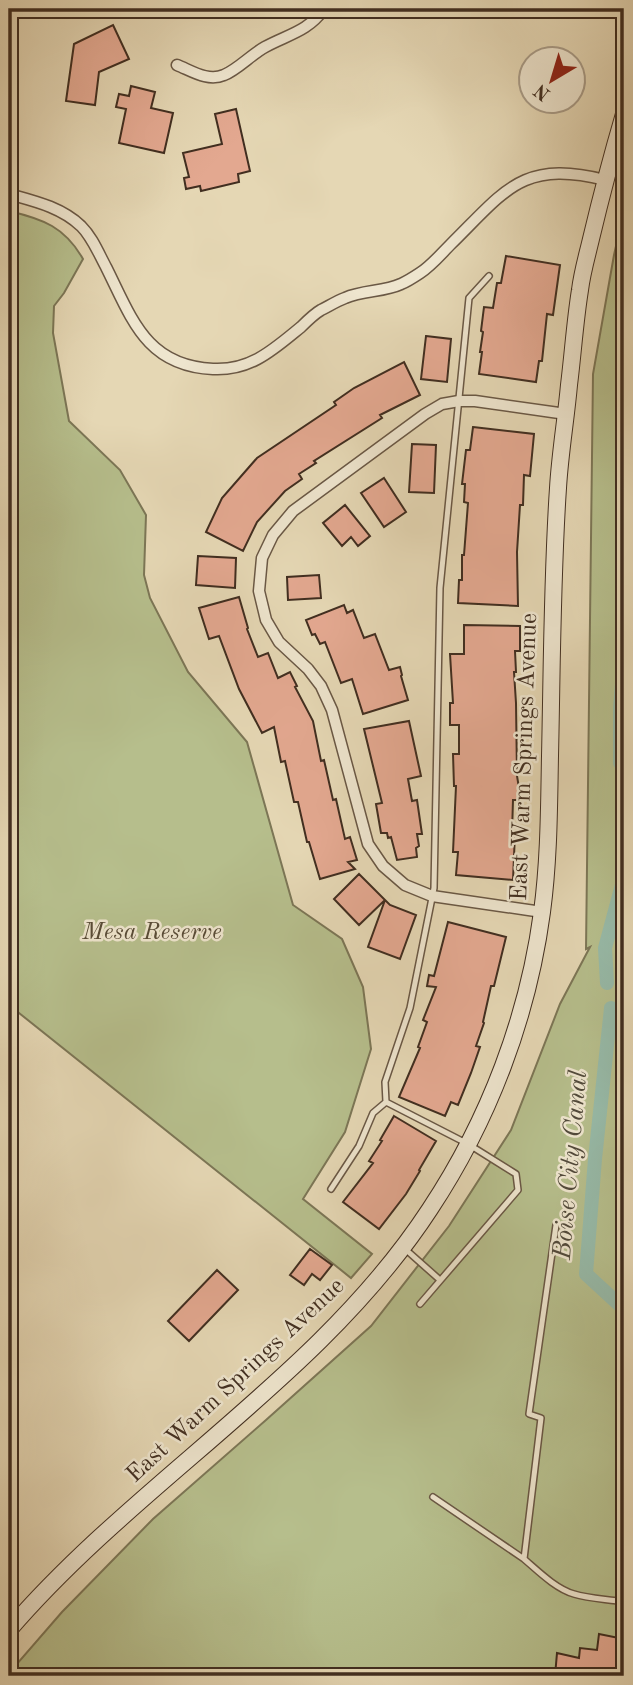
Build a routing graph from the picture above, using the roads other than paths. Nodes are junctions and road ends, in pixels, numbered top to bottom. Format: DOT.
graph roads {
  1 [pos="61,9"];
  2 [pos="76,9"];
  3 [pos="324,9"];
  4 [pos="177,65"];
  5 [pos="624,114"];
  6 [pos="605,180"];
  7 [pos="9,194"];
  8 [pos="489,276"];
  9 [pos="458,401"];
  10 [pos="566,414"];
  11 [pos="432,897"];
  12 [pos="542,912"];
  13 [pos="386,1102"];
  14 [pos="468,1144"];
  15 [pos="331,1189"];
  16 [pos="556,1225"];
  17 [pos="404,1248"];
  18 [pos="440,1280"];
  19 [pos="420,1304"];
  20 [pos="433,1497"];
  21 [pos="524,1559"];
  22 [pos="624,1602"];
  23 [pos="9,1630"];
  1 -- 2 [label="street"];
  3 -- 4 [label="street"];
  5 -- 6 [label="street, East Warm Springs Avenue"];
  6 -- 7 [label="street"];
  6 -- 10 [label="street, East Warm Springs Avenue"];
  8 -- 9 [label="lane"];
  9 -- 10 [label="street"];
  9 -- 11 [label="lane"];
  9 -- 11 [label="street"];
  10 -- 12 [label="street, East Warm Springs Avenue"];
  11 -- 12 [label="street"];
  11 -- 13 [label="lane"];
  12 -- 14 [label="street, East Warm Springs Avenue"];
  13 -- 14 [label="lane"];
  13 -- 15 [label="lane"];
  14 -- 17 [label="street, East Warm Springs Avenue"];
  14 -- 18 [label="lane"];
  16 -- 21 [label="lane"];
  17 -- 18 [label="lane"];
  17 -- 23 [label="street, East Warm Springs Avenue"];
  18 -- 19 [label="lane"];
  20 -- 21 [label="lane"];
  21 -- 22 [label="lane"];
}
